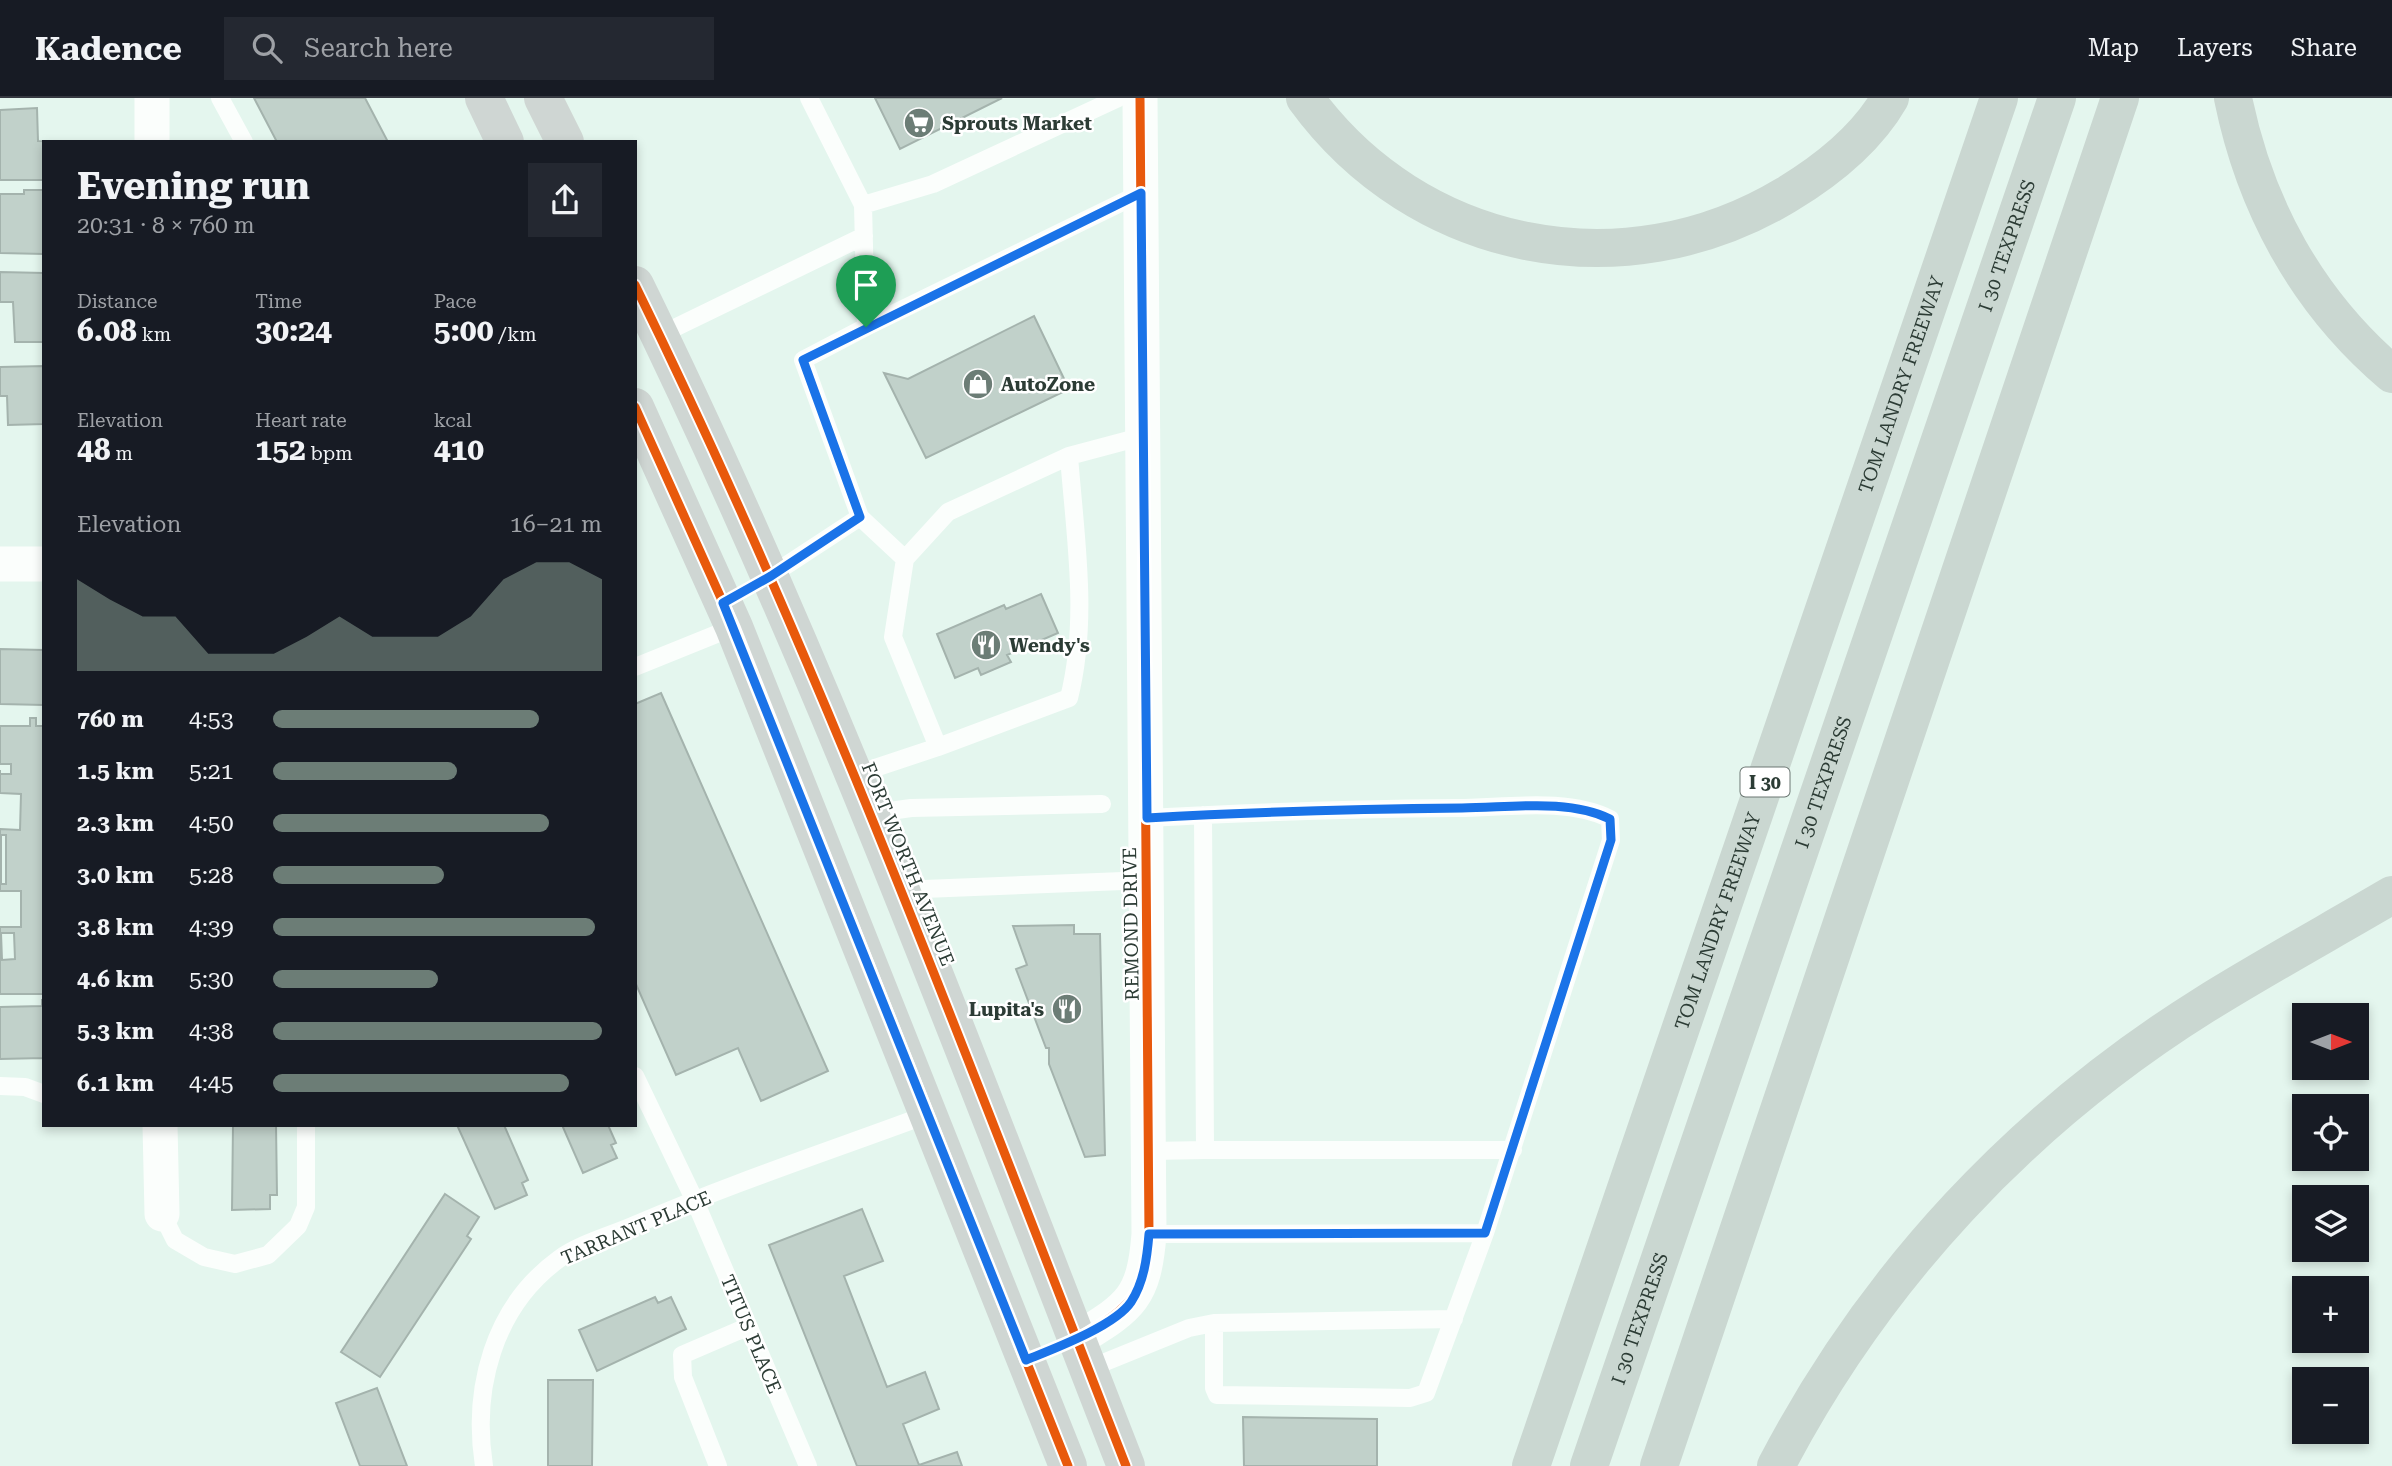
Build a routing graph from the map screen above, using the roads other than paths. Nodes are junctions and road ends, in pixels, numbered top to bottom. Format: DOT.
graph roads {
  1 [pos="152,98"];
  2 [pos="220,98"];
  3 [pos="484,98"];
  4 [pos="543,98"];
  5 [pos="808,98"];
  6 [pos="1118,98"];
  7 [pos="1140,98"];
  8 [pos="1305,98"];
  9 [pos="1890,98"];
  10 [pos="1999,98"];
  11 [pos="2057,98"];
  12 [pos="2120,98"];
  13 [pos="2233,98"];
  14 [pos="152,140"];
  15 [pos="243,140"];
  16 [pos="504,140"];
  17 [pos="564,140"];
  18 [pos="1141,193"];
  19 [pos="863,205"];
  20 [pos="864,236"];
  21 [pos="637,294"];
  22 [pos="866,327"];
  23 [pos="648,341"];
  24 [pos="2392,374"];
  25 [pos="638,423"];
  26 [pos="1144,436"];
  27 [pos="1069,456"];
  28 [pos="860,517"];
  29 [pos="905,559"];
  30 [pos="0,564"];
  31 [pos="42,564"];
  32 [pos="771,576"];
  33 [pos="729,615"];
  34 [pos="637,666"];
  35 [pos="938,747"];
  36 [pos="854,775"];
  37 [pos="1101,804"];
  38 [pos="869,814"];
  39 [pos="1203,815"];
  40 [pos="1147,818"];
  41 [pos="1148,880"];
  42 [pos="899,890"];
  43 [pos="2392,895"];
  44 [pos="637,1080"];
  45 [pos="0,1086"];
  46 [pos="42,1093"];
  47 [pos="980,1093"];
  48 [pos="929,1114"];
  49 [pos="160,1127"];
  50 [pos="306,1127"];
  51 [pos="1205,1150"];
  52 [pos="1513,1150"];
  53 [pos="1151,1151"];
  54 [pos="695,1201"];
  55 [pos="162,1214"];
  56 [pos="1485,1233"];
  57 [pos="1149,1234"];
  58 [pos="1454,1319"];
  59 [pos="1214,1323"];
  60 [pos="747,1327"];
  61 [pos="1082,1354"];
  62 [pos="1026,1360"];
  63 [pos="484,1466"];
  64 [pos="718,1466"];
  65 [pos="808,1466"];
  66 [pos="1068,1466"];
  67 [pos="1126,1466"];
  68 [pos="1531,1466"];
  69 [pos="1589,1466"];
  70 [pos="1659,1466"];
  71 [pos="1776,1466"];
  1 -- 14 [label="street"];
  2 -- 15 [label="lane"];
  3 -- 16 [label="main road"];
  4 -- 17 [label="main road"];
  5 -- 19 [label="lane"];
  6 -- 19 [label="lane"];
  7 -- 18 [label="street, REMOND DRIVE"];
  8 -- 9 [label="highway"];
  10 -- 68 [label="highway, TOM LANDRY FREEWAY / I 30"];
  11 -- 69 [label="highway, I 30 TEXPRESS"];
  12 -- 70 [label="highway"];
  13 -- 24 [label="highway"];
  18 -- 22 [label="lane"];
  18 -- 26 [label="street, REMOND DRIVE"];
  19 -- 20 [label="lane"];
  20 -- 22 [label="lane"];
  20 -- 23 [label="lane"];
  21 -- 23 [label="main road, FORT WORTH AVENUE"];
  22 -- 28 [label="lane"];
  23 -- 32 [label="main road, FORT WORTH AVENUE"];
  25 -- 33 [label="main road"];
  26 -- 27 [label="lane"];
  26 -- 40 [label="street, REMOND DRIVE"];
  27 -- 29 [label="lane"];
  27 -- 35 [label="lane"];
  28 -- 29 [label="lane"];
  28 -- 32 [label="lane"];
  29 -- 35 [label="lane"];
  30 -- 31 [label="street"];
  32 -- 33 [label="main road"];
  32 -- 36 [label="main road, FORT WORTH AVENUE"];
  33 -- 34 [label="lane"];
  33 -- 48 [label="main road"];
  35 -- 36 [label="lane"];
  36 -- 38 [label="main road, FORT WORTH AVENUE"];
  37 -- 38 [label="lane"];
  38 -- 42 [label="main road, FORT WORTH AVENUE"];
  39 -- 40 [label="lane"];
  39 -- 51 [label="lane"];
  39 -- 52 [label="lane"];
  40 -- 41 [label="street, REMOND DRIVE"];
  41 -- 42 [label="lane"];
  41 -- 53 [label="street, REMOND DRIVE"];
  42 -- 47 [label="main road, FORT WORTH AVENUE"];
  43 -- 71 [label="highway"];
  44 -- 54 [label="lane, TITUS PLACE"];
  45 -- 46 [label="lane"];
  47 -- 48 [label="main road"];
  47 -- 61 [label="main road, FORT WORTH AVENUE"];
  48 -- 54 [label="lane, TARRANT PLACE"];
  48 -- 62 [label="main road"];
  49 -- 55 [label="street"];
  50 -- 55 [label="lane"];
  51 -- 52 [label="lane"];
  51 -- 53 [label="lane"];
  52 -- 56 [label="lane"];
  53 -- 57 [label="street, REMOND DRIVE"];
  54 -- 60 [label="lane, TITUS PLACE"];
  54 -- 63 [label="lane, TARRANT PLACE"];
  56 -- 57 [label="lane"];
  56 -- 58 [label="lane"];
  57 -- 61 [label="street, REMOND DRIVE"];
  58 -- 59 [label="lane"];
  58 -- 59 [label="lane"];
  59 -- 61 [label="lane"];
  60 -- 64 [label="lane"];
  60 -- 65 [label="lane, TITUS PLACE"];
  61 -- 62 [label="main road"];
  61 -- 67 [label="main road, FORT WORTH AVENUE"];
  62 -- 66 [label="main road"];
}
